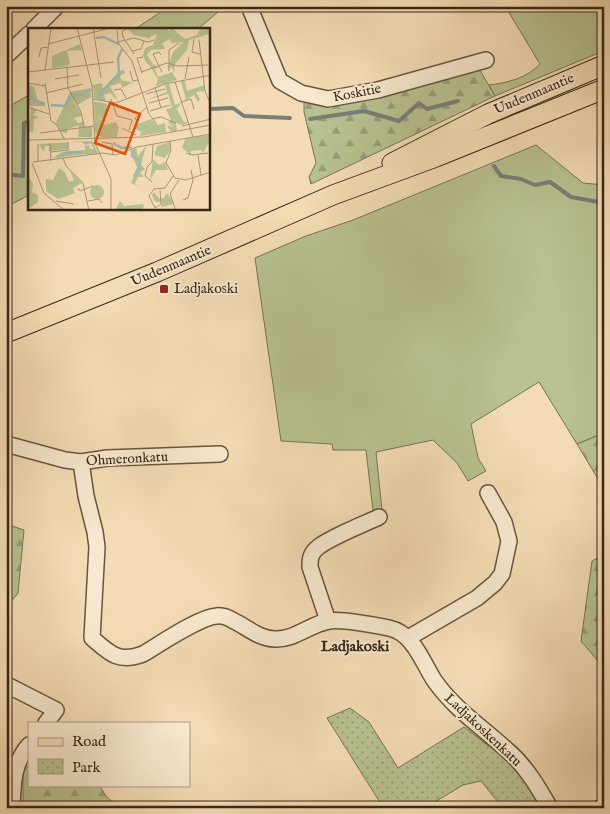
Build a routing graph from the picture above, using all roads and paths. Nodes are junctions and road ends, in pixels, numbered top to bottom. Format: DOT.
graph roads {
  1 [pos="57,6"];
  2 [pos="249,6"];
  3 [pos="35,28"];
  4 [pos="28,35"];
  5 [pos="6,56"];
  6 [pos="486,60"];
  7 [pos="604,66"];
  8 [pos="604,88"];
  9 [pos="333,195"];
  10 [pos="6,333"];
  11 [pos="6,444"];
  12 [pos="220,454"];
  13 [pos="81,462"];
  14 [pos="488,493"];
  15 [pos="379,517"];
  16 [pos="328,621"];
  17 [pos="408,638"];
  18 [pos="7,685"];
  19 [pos="47,722"];
  20 [pos="28,746"];
  21 [pos="604,806"];
  22 [pos="12,808"];
  23 [pos="550,808"];
  24 [pos="600,808"];
  1 -- 3 [label="street"];
  2 -- 6 [label="street, Koskitie"];
  4 -- 5 [label="street"];
  7 -- 9 [label="main road, Uudenmaantie"];
  8 -- 9 [label="main road, Uudenmaantie"];
  9 -- 10 [label="main road, Uudenmaantie"];
  11 -- 13 [label="street, Ohmeronkatu"];
  12 -- 13 [label="street, Ohmeronkatu"];
  13 -- 16 [label="street"];
  14 -- 17 [label="street"];
  15 -- 16 [label="street"];
  16 -- 17 [label="street"];
  17 -- 23 [label="street, Ladjakoskenkatu"];
  18 -- 19 [label="street"];
  20 -- 22 [label="street"];
  21 -- 24 [label="street"];
}
